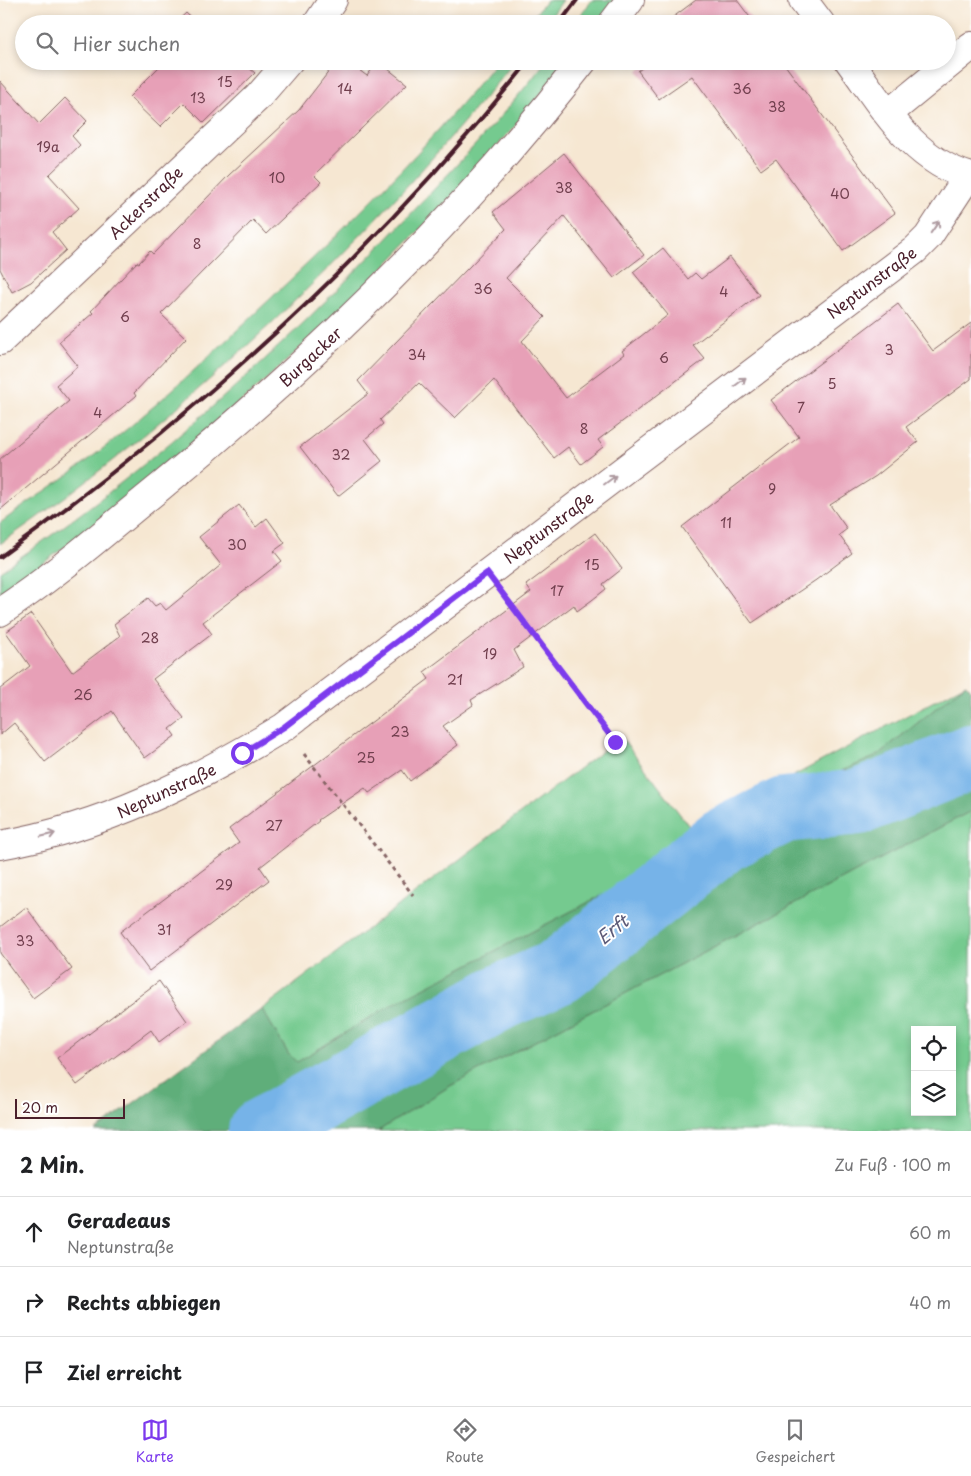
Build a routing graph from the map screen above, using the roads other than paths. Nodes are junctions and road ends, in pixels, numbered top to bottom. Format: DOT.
graph roads {
  1 [pos="333,0"];
  2 [pos="630,0"];
  3 [pos="803,0"];
  4 [pos="322,15"];
  5 [pos="619,15"];
  6 [pos="814,15"];
  7 [pos="971,46"];
  8 [pos="956,58"];
  9 [pos="281,70"];
  10 [pos="576,70"];
  11 [pos="856,70"];
  12 [pos="942,70"];
  13 [pos="888,114"];
  14 [pos="970,176"];
  15 [pos="0,341"];
  16 [pos="0,612"];
  17 [pos="0,845"];
  1 -- 4 [label="street"];
  2 -- 5 [label="street"];
  3 -- 6 [label="street"];
  7 -- 8 [label="street"];
  9 -- 15 [label="street, Ackerstraße"];
  10 -- 16 [label="street, Burgacker"];
  11 -- 13 [label="street"];
  12 -- 13 [label="street"];
  13 -- 14 [label="street"];
  17 -- 14 [label="street, Neptunstraße, one-way"];
}
